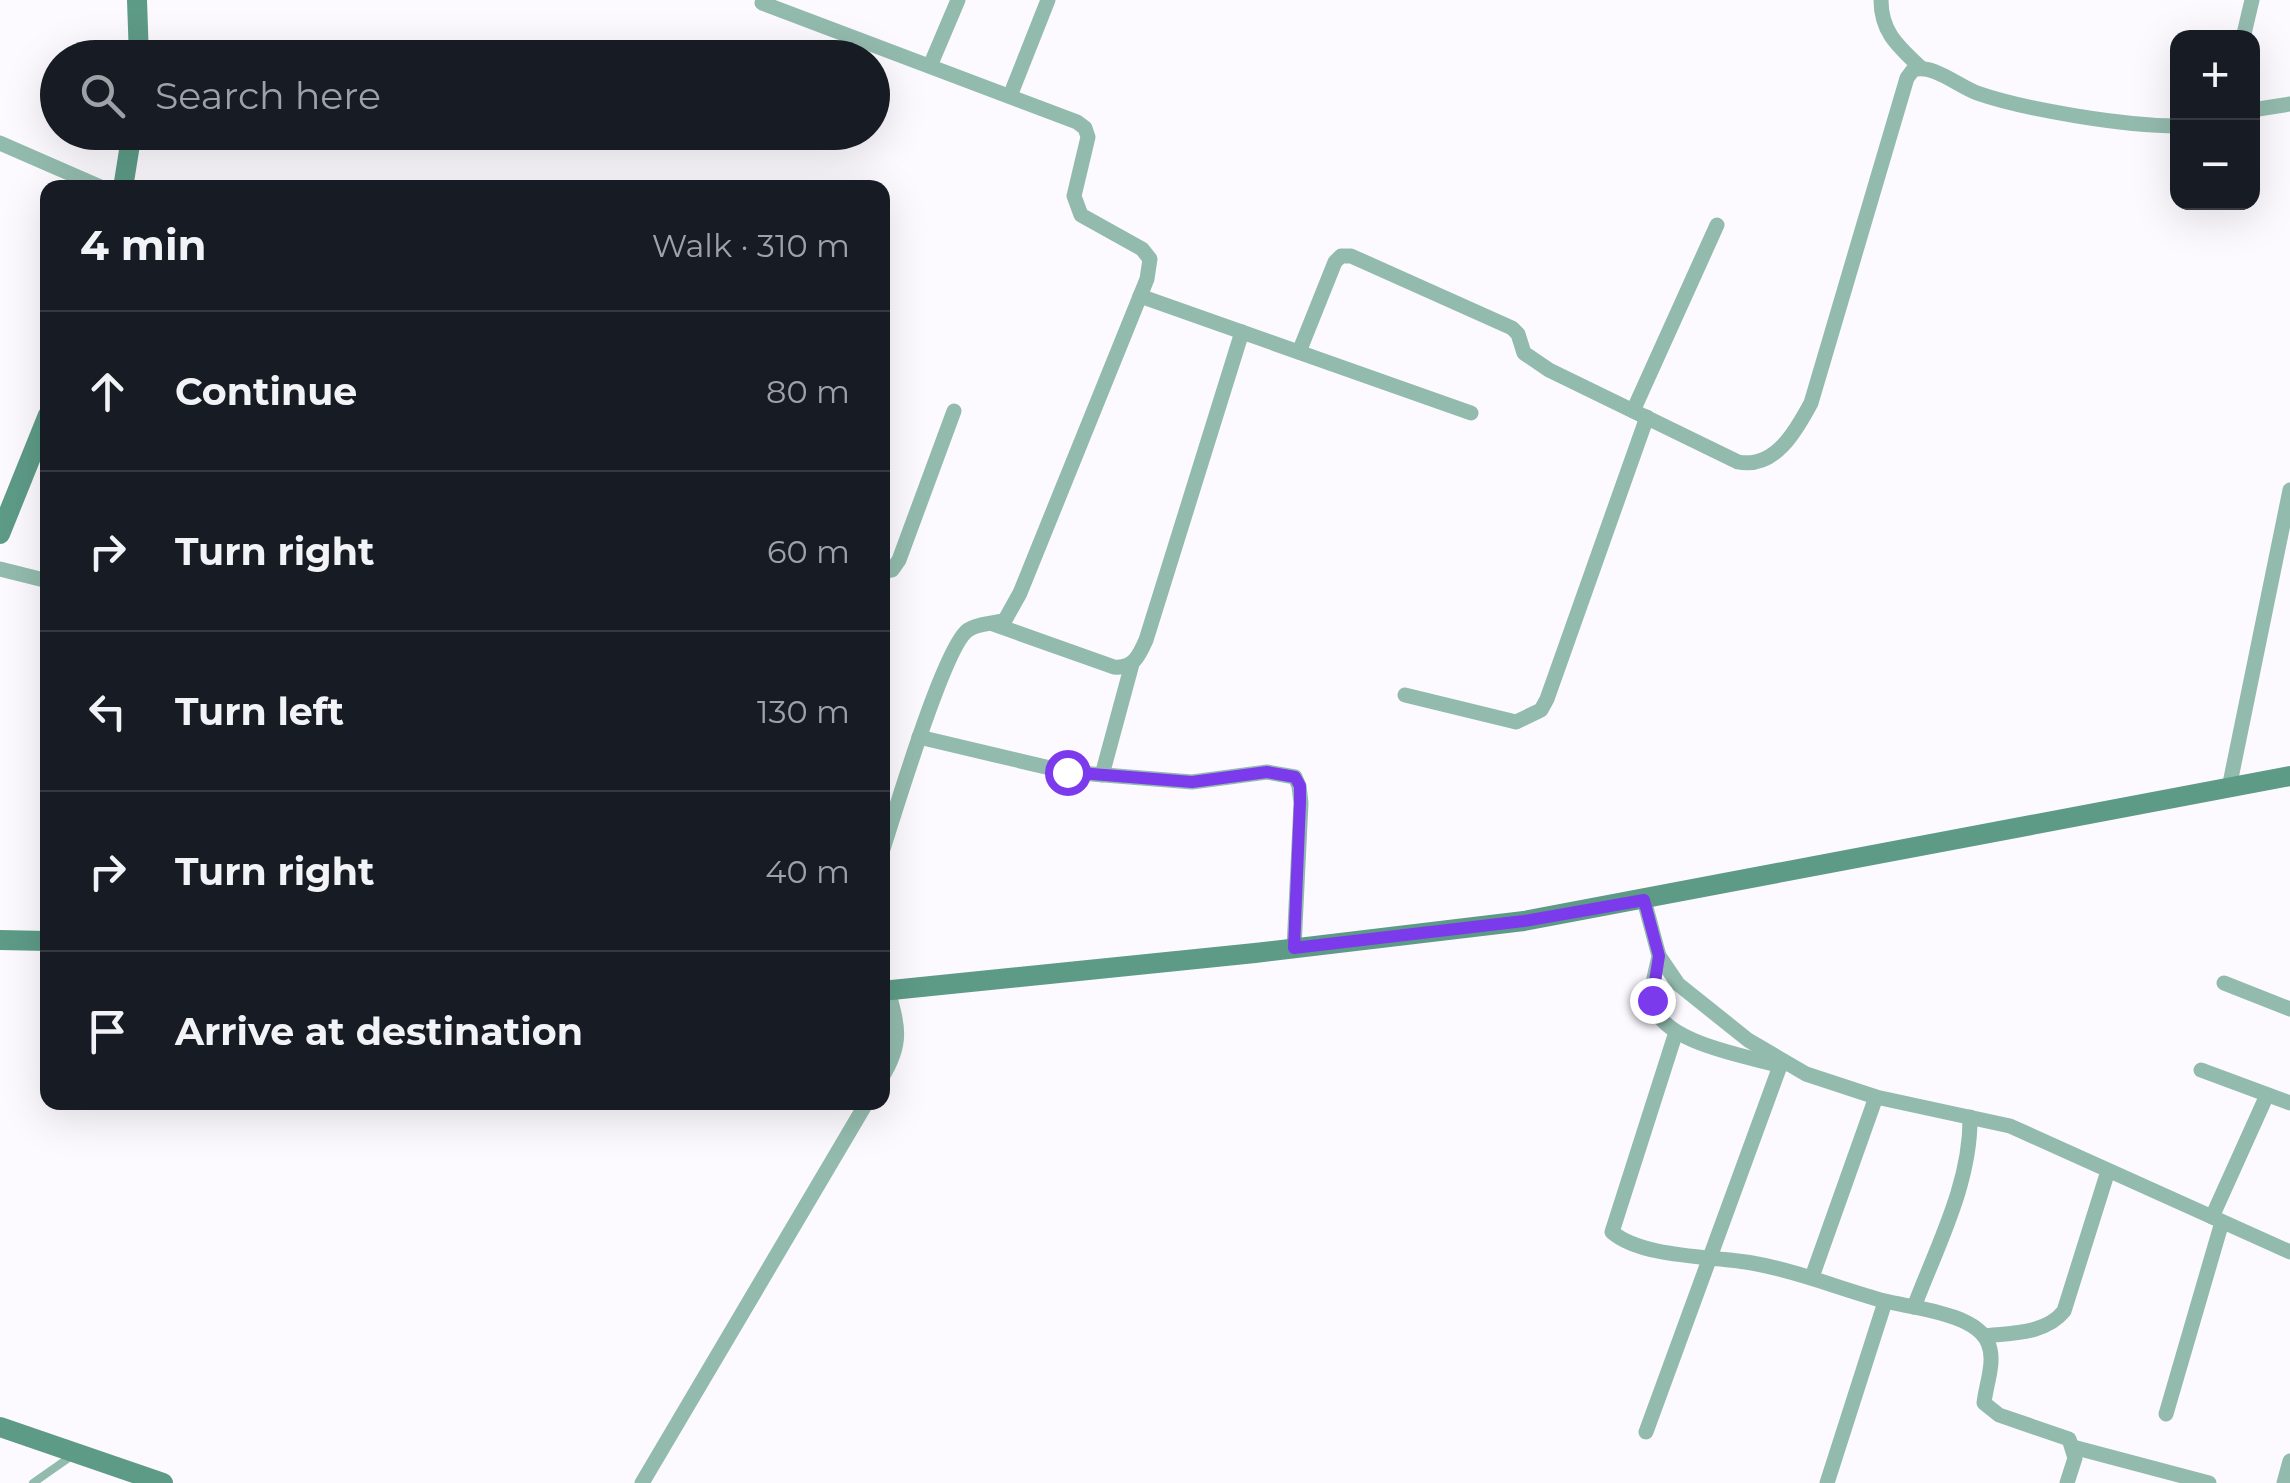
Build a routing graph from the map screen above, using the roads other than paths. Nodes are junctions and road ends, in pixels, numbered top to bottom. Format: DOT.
graph roads {
  1 [pos="137,0"];
  2 [pos="958,0"];
  3 [pos="1048,0"];
  4 [pos="1882,0"];
  5 [pos="2252,0"];
  6 [pos="762,3"];
  7 [pos="2246,30"];
  8 [pos="138,40"];
  9 [pos="861,40"];
  10 [pos="890,51"];
  11 [pos="930,66"];
  12 [pos="1920,67"];
  13 [pos="1010,96"];
  14 [pos="2290,104"];
  15 [pos="2260,109"];
  16 [pos="2170,125"];
  17 [pos="0,143"];
  18 [pos="129,150"];
  19 [pos="85,180"];
  20 [pos="123,180"];
  21 [pos="1717,225"];
  22 [pos="1140,296"];
  23 [pos="1242,332"];
  24 [pos="1300,352"];
  25 [pos="954,411"];
  26 [pos="1470,413"];
  27 [pos="1640,414"];
  28 [pos="40,434"];
  29 [pos="2290,490"];
  30 [pos="2,525"];
  31 [pos="0,569"];
  32 [pos="890,570"];
  33 [pos="40,579"];
  34 [pos="994,624"];
  35 [pos="1132,664"];
  36 [pos="1405,694"];
  37 [pos="919,737"];
  38 [pos="1102,775"];
  39 [pos="2290,776"];
  40 [pos="2229,788"];
  41 [pos="890,827"];
  42 [pos="1644,900"];
  43 [pos="0,940"];
  44 [pos="40,941"];
  45 [pos="1294,948"];
  46 [pos="1659,956"];
  47 [pos="2224,983"];
  48 [pos="890,991"];
  49 [pos="890,1003"];
  50 [pos="2290,1009"];
  51 [pos="1676,1032"];
  52 [pos="890,1061"];
  53 [pos="1780,1066"];
  54 [pos="2201,1070"];
  55 [pos="1806,1074"];
  56 [pos="2267,1095"];
  57 [pos="1876,1097"];
  58 [pos="2290,1103"];
  59 [pos="862,1110"];
  60 [pos="1970,1117"];
  61 [pos="2108,1171"];
  62 [pos="2217,1219"];
  63 [pos="2290,1252"];
  64 [pos="1710,1257"];
  65 [pos="1812,1278"];
  66 [pos="1885,1302"];
  67 [pos="1914,1307"];
  68 [pos="1984,1336"];
  69 [pos="2166,1414"];
  70 [pos="0,1427"];
  71 [pos="1646,1432"];
  72 [pos="2073,1447"];
  73 [pos="76,1453"];
  74 [pos="2290,1461"];
  75 [pos="33,1483"];
  76 [pos="163,1483"];
  77 [pos="642,1483"];
  78 [pos="1827,1483"];
  79 [pos="2067,1483"];
  80 [pos="2209,1483"];
  81 [pos="2284,1483"];
  1 -- 8 [label="street"];
  2 -- 11 [label="street"];
  3 -- 13 [label="street"];
  4 -- 12 [label="street"];
  5 -- 7 [label="street"];
  6 -- 9 [label="street"];
  10 -- 11 [label="street"];
  11 -- 13 [label="street"];
  12 -- 16 [label="street"];
  12 -- 27 [label="street"];
  13 -- 22 [label="street"];
  14 -- 15 [label="street"];
  17 -- 19 [label="street"];
  18 -- 20 [label="street"];
  21 -- 27 [label="street"];
  22 -- 23 [label="street"];
  22 -- 34 [label="street"];
  23 -- 24 [label="street"];
  23 -- 35 [label="street"];
  24 -- 26 [label="street"];
  24 -- 27 [label="street"];
  25 -- 32 [label="street"];
  27 -- 36 [label="street"];
  28 -- 30 [label="street"];
  29 -- 40 [label="street"];
  31 -- 33 [label="street"];
  34 -- 35 [label="street"];
  34 -- 37 [label="street"];
  35 -- 38 [label="street"];
  37 -- 38 [label="street"];
  37 -- 41 [label="street"];
  38 -- 45 [label="street"];
  39 -- 40 [label="street"];
  40 -- 42 [label="street"];
  42 -- 45 [label="street"];
  42 -- 46 [label="street"];
  43 -- 44 [label="street"];
  45 -- 48 [label="street"];
  46 -- 51 [label="street"];
  46 -- 55 [label="street"];
  47 -- 50 [label="street"];
  49 -- 52 [label="street"];
  51 -- 53 [label="street"];
  51 -- 64 [label="street"];
  53 -- 55 [label="street"];
  53 -- 64 [label="street"];
  54 -- 56 [label="street"];
  55 -- 57 [label="street"];
  56 -- 58 [label="street"];
  56 -- 62 [label="street"];
  57 -- 60 [label="street"];
  57 -- 65 [label="street"];
  59 -- 77 [label="street"];
  60 -- 61 [label="street"];
  60 -- 67 [label="street"];
  61 -- 62 [label="street"];
  61 -- 68 [label="street"];
  62 -- 63 [label="street"];
  62 -- 69 [label="street"];
  64 -- 65 [label="street"];
  64 -- 71 [label="street"];
  65 -- 66 [label="street"];
  66 -- 67 [label="street"];
  66 -- 78 [label="street"];
  67 -- 68 [label="street"];
  68 -- 72 [label="street"];
  70 -- 73 [label="street"];
  72 -- 79 [label="street"];
  72 -- 80 [label="street"];
  73 -- 75 [label="lane"];
  73 -- 76 [label="street"];
  74 -- 81 [label="street"];
}
